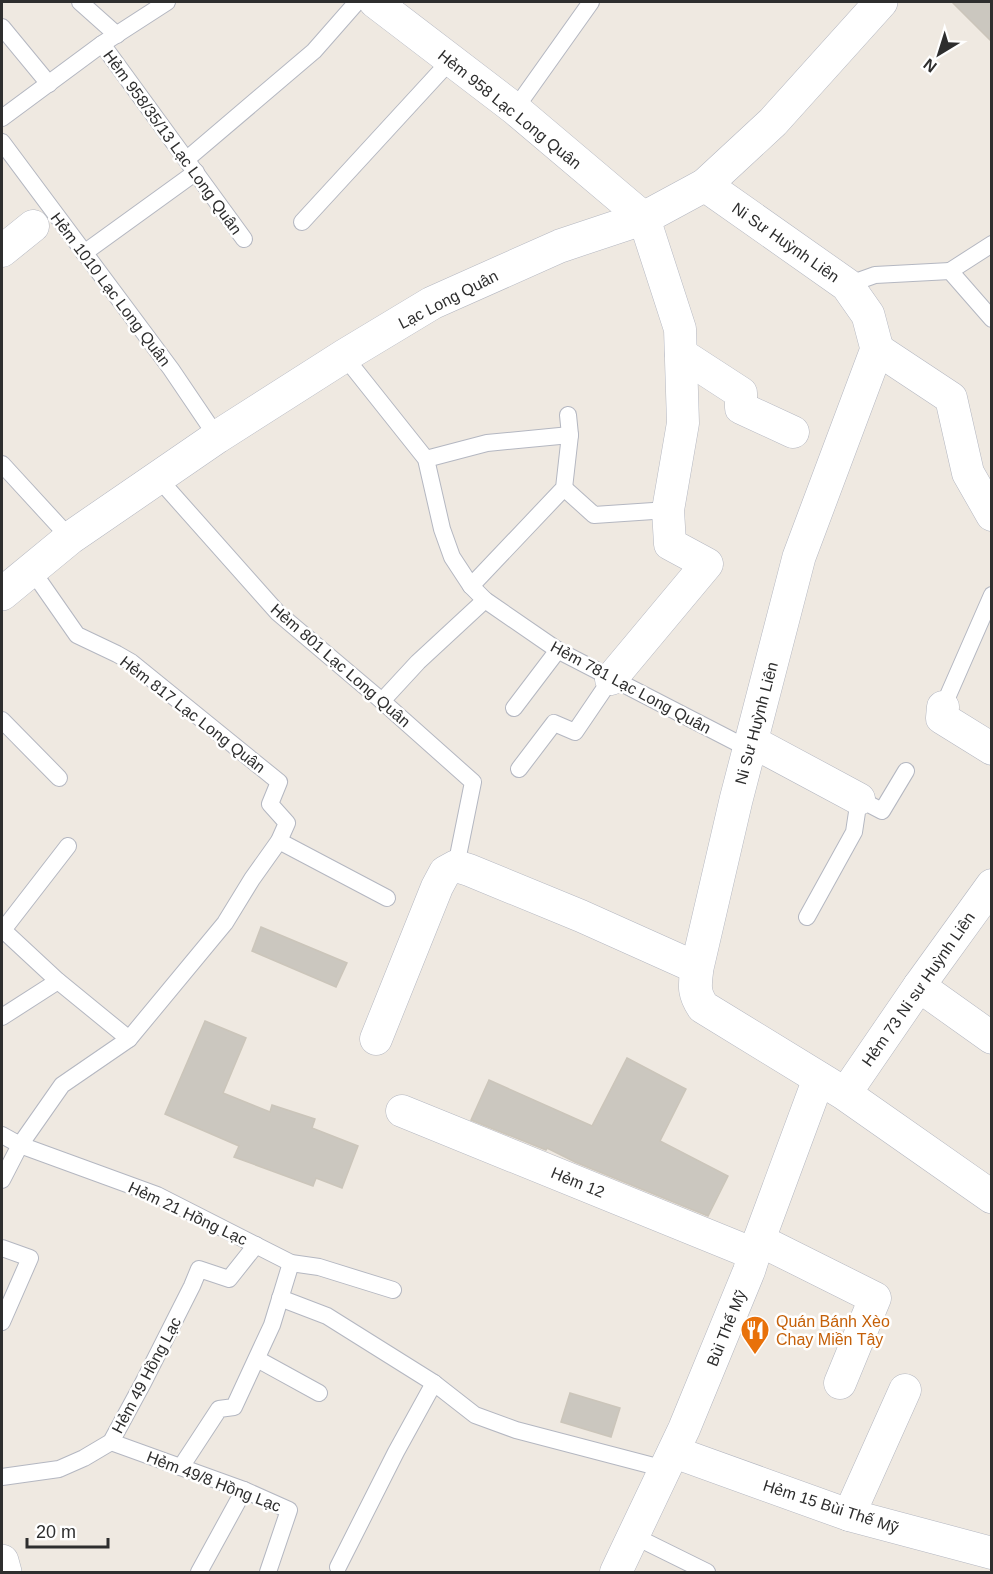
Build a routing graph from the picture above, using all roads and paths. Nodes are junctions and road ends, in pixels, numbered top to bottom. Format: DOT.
graph roads {
  1 [pos="80,2"];
  2 [pos="167,2"];
  3 [pos="357,2"];
  4 [pos="375,2"];
  5 [pos="591,2"];
  6 [pos="881,2"];
  7 [pos="2,27"];
  8 [pos="117,35"];
  9 [pos="102,44"];
  10 [pos="450,61"];
  11 [pos="49,84"];
  12 [pos="515,109"];
  13 [pos="2,118"];
  14 [pos="2,142"];
  15 [pos="191,165"];
  16 [pos="705,185"];
  17 [pos="644,218"];
  18 [pos="302,222"];
  19 [pos="33,226"];
  20 [pos="244,239"];
  21 [pos="992,244"];
  22 [pos="2,251"];
  23 [pos="84,253"];
  24 [pos="950,271"];
  25 [pos="847,285"];
  26 [pos="992,319"];
  27 [pos="877,349"];
  28 [pos="681,354"];
  29 [pos="344,356"];
  30 [pos="568,415"];
  31 [pos="793,432"];
  32 [pos="570,435"];
  33 [pos="217,437"];
  34 [pos="426,459"];
  35 [pos="2,464"];
  36 [pos="158,478"];
  37 [pos="564,488"];
  38 [pos="668,510"];
  39 [pos="992,515"];
  40 [pos="70,537"];
  41 [pos="31,569"];
  42 [pos="471,586"];
  43 [pos="2,594"];
  44 [pos="992,595"];
  45 [pos="485,600"];
  46 [pos="558,650"];
  47 [pos="611,679"];
  48 [pos="382,701"];
  49 [pos="943,707"];
  50 [pos="514,708"];
  51 [pos="2,720"];
  52 [pos="750,745"];
  53 [pos="992,749"];
  54 [pos="519,769"];
  55 [pos="906,771"];
  56 [pos="59,778"];
  57 [pos="859,799"];
  58 [pos="279,841"];
  59 [pos="68,846"];
  60 [pos="456,866"];
  61 [pos="992,885"];
  62 [pos="387,898"];
  63 [pos="807,917"];
  64 [pos="2,929"];
  65 [pos="697,968"];
  66 [pos="58,981"];
  67 [pos="919,986"];
  68 [pos="2,1017"];
  69 [pos="992,1038"];
  70 [pos="129,1039"];
  71 [pos="376,1039"];
  72 [pos="832,1086"];
  73 [pos="402,1111"];
  74 [pos="2,1135"];
  75 [pos="20,1145"];
  76 [pos="2,1180"];
  77 [pos="992,1197"];
  78 [pos="256,1245"];
  79 [pos="757,1247"];
  80 [pos="2,1248"];
  81 [pos="291,1263"];
  82 [pos="393,1290"];
  83 [pos="280,1298"];
  84 [pos="2,1322"];
  85 [pos="256,1359"];
  86 [pos="434,1383"];
  87 [pos="840,1383"];
  88 [pos="905,1389"];
  89 [pos="319,1393"];
  90 [pos="111,1442"];
  91 [pos="669,1460"];
  92 [pos="181,1467"];
  93 [pos="2,1477"];
  94 [pos="244,1490"];
  95 [pos="849,1515"];
  96 [pos="634,1536"];
  97 [pos="992,1553"];
  98 [pos="2,1561"];
  99 [pos="338,1567"];
  100 [pos="5,1572"];
  101 [pos="199,1572"];
  102 [pos="268,1572"];
  103 [pos="616,1572"];
  104 [pos="707,1572"];
  1 -- 8 [label="lane"];
  2 -- 8 [label="lane"];
  3 -- 15 [label="lane"];
  4 -- 10 [label="street, Hẻm 958 Lạc Long Quân"];
  5 -- 12 [label="lane"];
  6 -- 16 [label="street, Lạc Long Quân"];
  7 -- 11 [label="lane"];
  8 -- 9 [label="lane"];
  9 -- 11 [label="lane"];
  9 -- 15 [label="lane, Hẻm 958/35/13 Lạc Long Quân"];
  10 -- 12 [label="street, Hẻm 958 Lạc Long Quân"];
  10 -- 18 [label="lane"];
  11 -- 13 [label="lane"];
  12 -- 17 [label="street, Hẻm 958 Lạc Long Quân"];
  14 -- 23 [label="lane, Hẻm 1010 Lạc Long Quân"];
  15 -- 20 [label="lane, Hẻm 958/35/13 Lạc Long Quân"];
  15 -- 23 [label="lane"];
  16 -- 17 [label="street, Lạc Long Quân"];
  16 -- 25 [label="street, Ni Sư Huỳnh Liên"];
  17 -- 28 [label="street"];
  17 -- 29 [label="street, Lạc Long Quân"];
  19 -- 22 [label="street"];
  21 -- 24 [label="lane"];
  23 -- 33 [label="lane, Hẻm 1010 Lạc Long Quân"];
  24 -- 25 [label="lane"];
  24 -- 26 [label="lane"];
  25 -- 27 [label="street, Ni Sư Huỳnh Liên"];
  27 -- 39 [label="street"];
  27 -- 52 [label="street, Ni Sư Huỳnh Liên"];
  28 -- 31 [label="street"];
  28 -- 38 [label="street"];
  29 -- 33 [label="street, Lạc Long Quân"];
  29 -- 34 [label="lane, Hẻm 781 Lạc Long Quân"];
  30 -- 32 [label="lane"];
  32 -- 34 [label="lane"];
  32 -- 37 [label="lane"];
  33 -- 36 [label="street, Lạc Long Quân"];
  34 -- 42 [label="lane, Hẻm 781 Lạc Long Quân"];
  35 -- 40 [label="lane"];
  36 -- 40 [label="street, Lạc Long Quân"];
  36 -- 48 [label="lane, Hẻm 801 Lạc Long Quân"];
  37 -- 38 [label="lane"];
  37 -- 42 [label="lane"];
  38 -- 47 [label="street"];
  40 -- 41 [label="street, Lạc Long Quân"];
  41 -- 43 [label="street, Lạc Long Quân"];
  41 -- 58 [label="lane, Hẻm 817 Lạc Long Quân"];
  42 -- 45 [label="lane, Hẻm 781 Lạc Long Quân"];
  44 -- 49 [label="lane"];
  45 -- 46 [label="lane, Hẻm 781 Lạc Long Quân"];
  45 -- 48 [label="lane"];
  46 -- 47 [label="lane, Hẻm 781 Lạc Long Quân"];
  46 -- 50 [label="lane"];
  47 -- 52 [label="lane, Hẻm 781 Lạc Long Quân"];
  47 -- 54 [label="lane"];
  48 -- 60 [label="lane, Hẻm 801 Lạc Long Quân"];
  49 -- 53 [label="street"];
  51 -- 56 [label="lane"];
  52 -- 57 [label="street"];
  52 -- 65 [label="street, Ni Sư Huỳnh Liên"];
  55 -- 57 [label="lane"];
  57 -- 63 [label="lane"];
  58 -- 62 [label="lane"];
  58 -- 70 [label="lane"];
  59 -- 64 [label="lane"];
  60 -- 65 [label="street"];
  60 -- 71 [label="street"];
  61 -- 67 [label="street, Hẻm 73 Ni sư Huỳnh Liên"];
  64 -- 66 [label="lane"];
  65 -- 72 [label="street, Ni Sư Huỳnh Liên"];
  66 -- 68 [label="lane"];
  66 -- 70 [label="lane"];
  67 -- 69 [label="street"];
  67 -- 72 [label="street, Hẻm 73 Ni sư Huỳnh Liên"];
  70 -- 75 [label="lane"];
  72 -- 77 [label="street, Ni Sư Huỳnh Liên"];
  72 -- 79 [label="street, Bùi Thế Mỹ"];
  73 -- 79 [label="street, Hẻm 12"];
  74 -- 75 [label="lane, Hẻm 21 Hồng Lạc"];
  75 -- 76 [label="lane"];
  75 -- 78 [label="lane, Hẻm 21 Hồng Lạc"];
  78 -- 81 [label="lane, Hẻm 21 Hồng Lạc"];
  78 -- 90 [label="lane, Hẻm 49 Hồng Lạc"];
  79 -- 87 [label="street, Hẻm 12"];
  79 -- 91 [label="street, Bùi Thế Mỹ"];
  80 -- 84 [label="lane"];
  81 -- 82 [label="lane, Hẻm 21 Hồng Lạc"];
  81 -- 83 [label="lane"];
  83 -- 85 [label="lane"];
  83 -- 86 [label="lane"];
  85 -- 89 [label="lane"];
  85 -- 92 [label="lane"];
  86 -- 91 [label="lane"];
  86 -- 99 [label="lane"];
  88 -- 95 [label="street"];
  90 -- 92 [label="lane, Hẻm 49/8 Hồng Lạc"];
  90 -- 93 [label="lane, Hẻm 49 Hồng Lạc"];
  91 -- 95 [label="street, Hẻm 15 Bùi Thế Mỹ"];
  91 -- 96 [label="street, Bùi Thế Mỹ"];
  92 -- 94 [label="lane, Hẻm 49/8 Hồng Lạc"];
  94 -- 101 [label="lane"];
  94 -- 102 [label="lane, Hẻm 49/8 Hồng Lạc"];
  95 -- 97 [label="street, Hẻm 15 Bùi Thế Mỹ"];
  96 -- 103 [label="street, Bùi Thế Mỹ"];
  96 -- 104 [label="lane"];
  98 -- 100 [label="street"];
}
